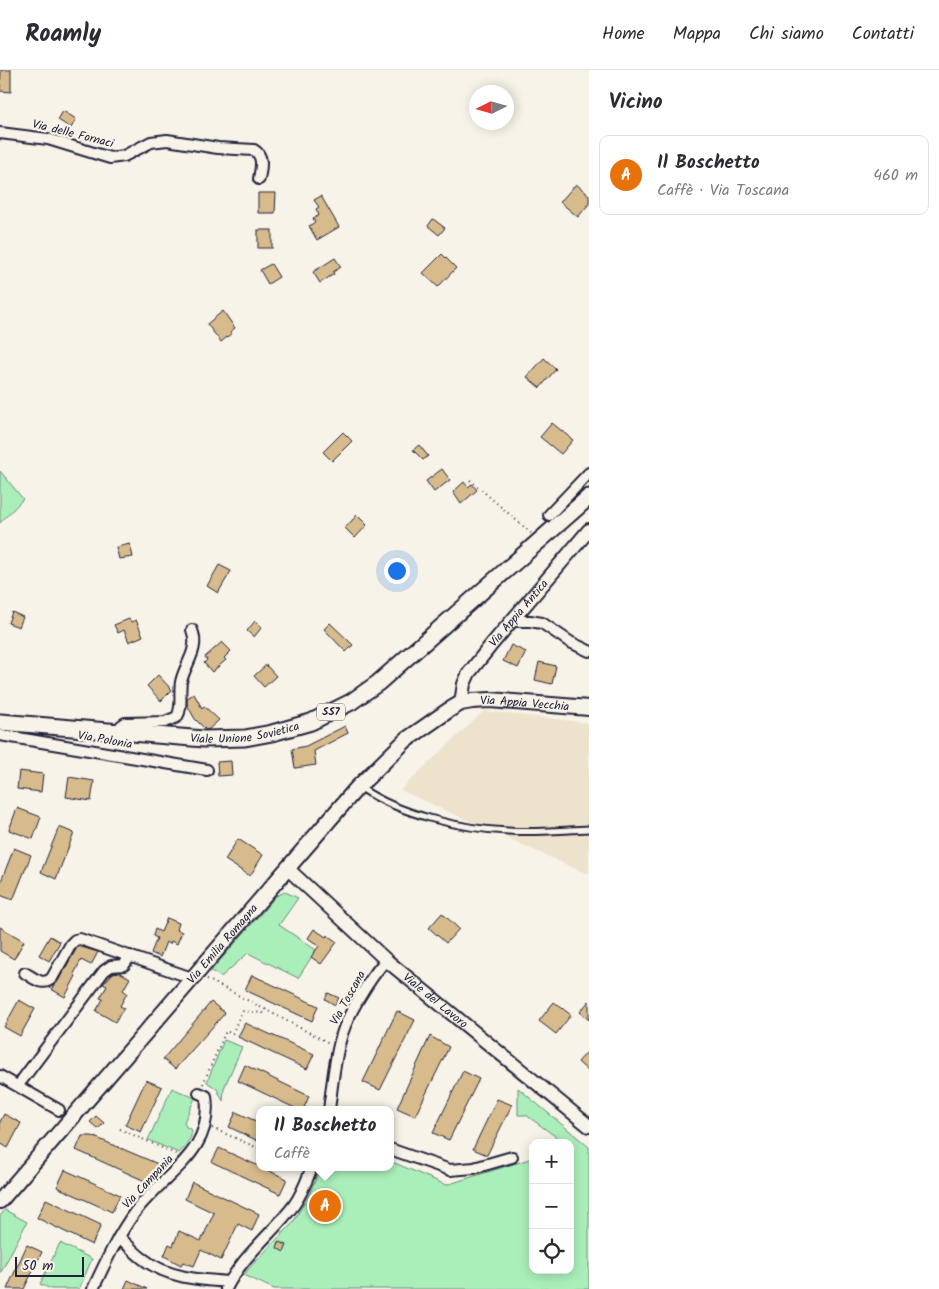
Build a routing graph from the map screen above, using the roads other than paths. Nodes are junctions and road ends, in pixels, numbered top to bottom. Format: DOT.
graph roads {
  1 [pos="0,133"];
  2 [pos="260,179"];
  3 [pos="589,472"];
  4 [pos="589,497"];
  5 [pos="552,517"];
  6 [pos="589,530"];
  7 [pos="511,621"];
  8 [pos="192,630"];
  9 [pos="589,651"];
  10 [pos="461,704"];
  11 [pos="589,708"];
  12 [pos="0,722"];
  13 [pos="119,732"];
  14 [pos="0,735"];
  15 [pos="206,770"];
  16 [pos="358,786"];
  17 [pos="589,829"];
  18 [pos="287,868"];
  19 [pos="130,956"];
  20 [pos="386,960"];
  21 [pos="25,973"];
  22 [pos="194,976"];
  23 [pos="0,1076"];
  24 [pos="22,1080"];
  25 [pos="199,1093"];
  26 [pos="330,1106"];
  27 [pos="58,1110"];
  28 [pos="589,1126"];
  29 [pos="394,1150"];
  30 [pos="512,1156"];
  31 [pos="310,1171"];
  32 [pos="0,1201"];
  33 [pos="119,1237"];
  34 [pos="228,1286"];
  35 [pos="92,1289"];
  1 -- 2 [label="street, Via delle Fornaci"];
  3 -- 5 [label="street"];
  4 -- 5 [label="main road, Viale Unione Sovietica / SS7"];
  5 -- 13 [label="main road, Viale Unione Sovietica / SS7"];
  6 -- 7 [label="street, Via Appia Antica"];
  7 -- 9 [label="street"];
  7 -- 10 [label="street, Via Appia Antica"];
  8 -- 13 [label="street"];
  10 -- 11 [label="main road, Via Appia Vecchia"];
  10 -- 16 [label="main road, Via Emilia Romagna"];
  12 -- 13 [label="main road, Viale Unione Sovietica / SS7"];
  14 -- 15 [label="street, Via Polonia"];
  16 -- 17 [label="lane"];
  16 -- 18 [label="main road, Via Emilia Romagna"];
  18 -- 20 [label="street, Viale del Lavoro"];
  18 -- 22 [label="main road, Via Emilia Romagna"];
  19 -- 21 [label="street"];
  19 -- 22 [label="street"];
  19 -- 24 [label="street"];
  20 -- 26 [label="street, Via Toscana"];
  20 -- 28 [label="street, Viale del Lavoro"];
  22 -- 32 [label="main road, Via Emilia Romagna"];
  23 -- 27 [label="street"];
  25 -- 33 [label="street, Via Campania"];
  29 -- 30 [label="street"];
  31 -- 34 [label="street"];
  33 -- 34 [label="street"];
  33 -- 35 [label="street, Via Campania"];
}
